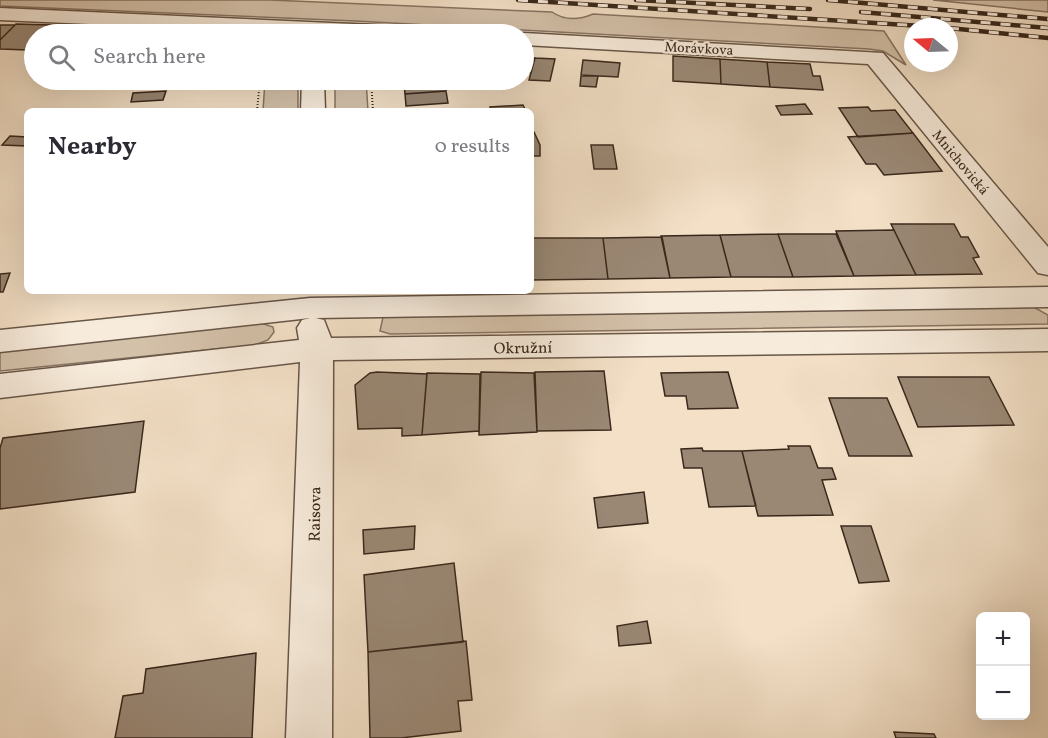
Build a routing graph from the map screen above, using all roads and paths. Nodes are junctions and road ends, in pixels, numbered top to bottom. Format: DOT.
graph roads {
  1 [pos="0,15"];
  2 [pos="177,24"];
  3 [pos="534,40"];
  4 [pos="875,58"];
  5 [pos="259,90"];
  6 [pos="313,90"];
  7 [pos="372,90"];
  8 [pos="257,108"];
  9 [pos="313,108"];
  10 [pos="373,108"];
  11 [pos="1048,266"];
  12 [pos="1048,297"];
  13 [pos="310,299"];
  14 [pos="1048,340"];
  15 [pos="0,341"];
  16 [pos="317,349"];
  17 [pos="0,386"];
  18 [pos="309,738"];
  1 -- 2 [label="street"];
  3 -- 4 [label="street, Morávkova"];
  4 -- 11 [label="street, Mnichovická"];
  5 -- 8 [label="path"];
  6 -- 9 [label="street"];
  7 -- 10 [label="path"];
  12 -- 13 [label="street"];
  13 -- 15 [label="street"];
  13 -- 16 [label="street, Raisova"];
  14 -- 16 [label="street, Okružní"];
  16 -- 17 [label="street, Okružní"];
  16 -- 18 [label="street, Raisova"];
}
